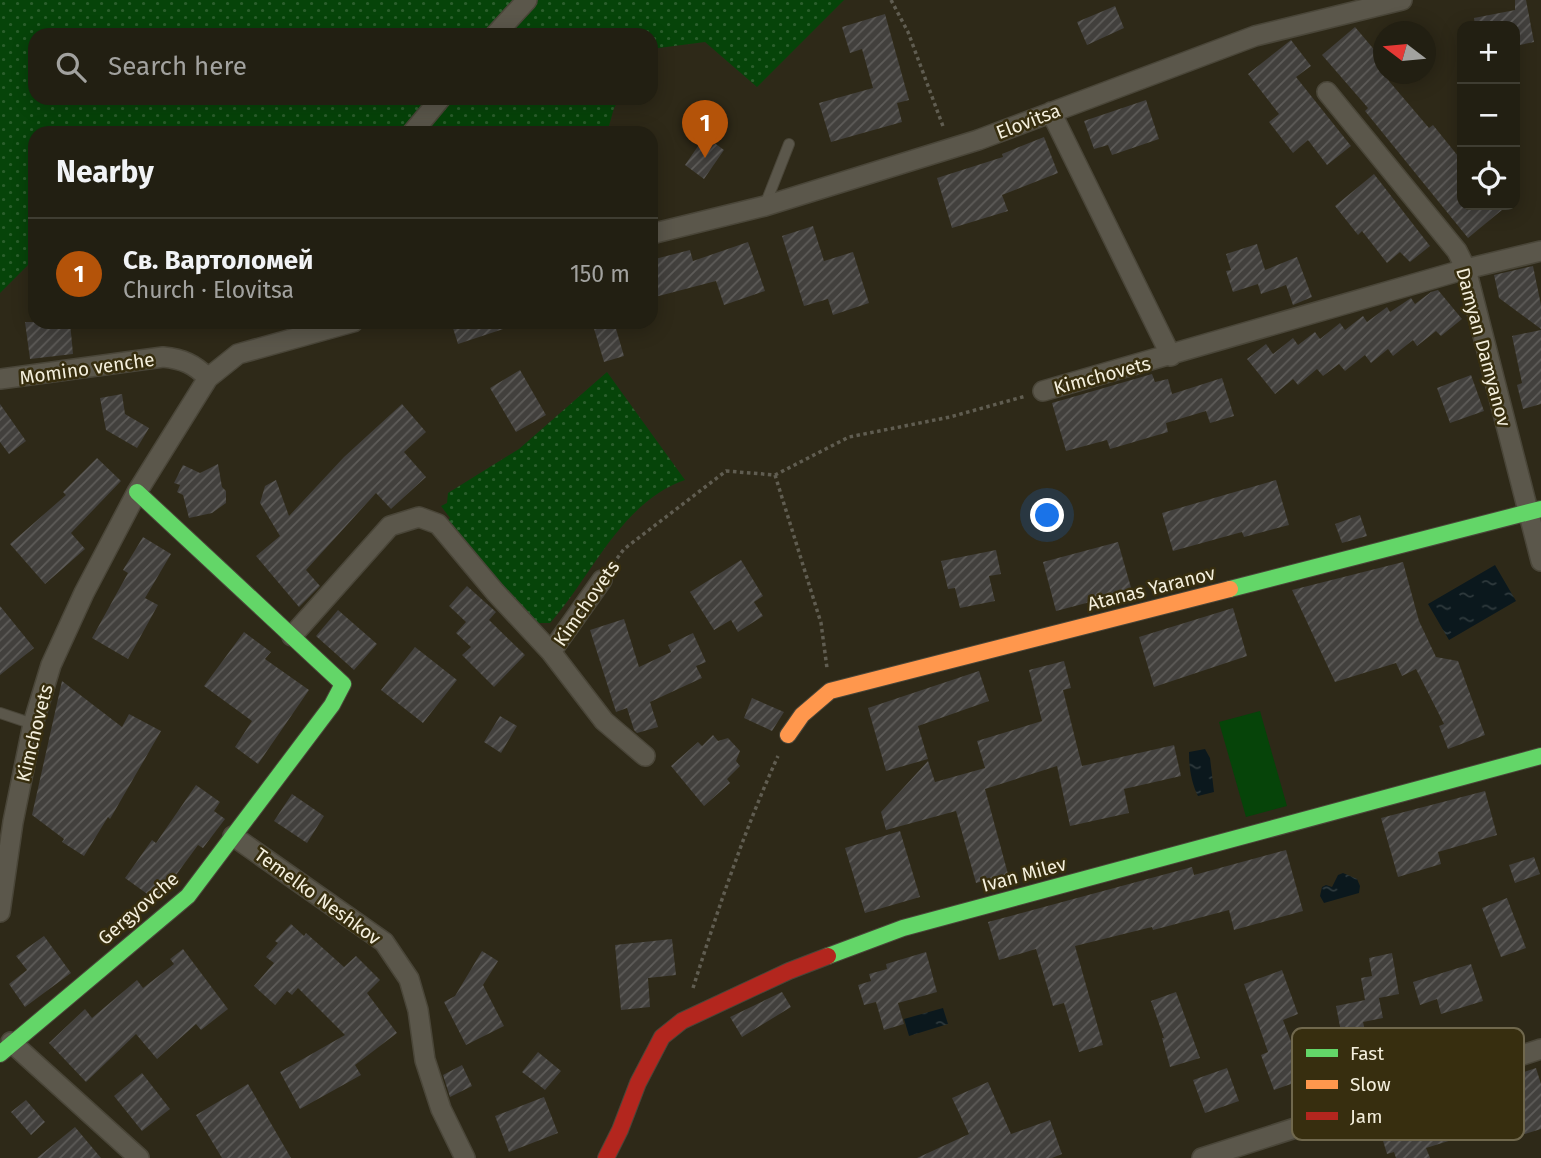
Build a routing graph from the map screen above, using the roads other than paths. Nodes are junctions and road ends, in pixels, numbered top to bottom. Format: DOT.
graph roads {
  1 [pos="527,0"];
  2 [pos="1402,0"];
  3 [pos="501,28"];
  4 [pos="1327,92"];
  5 [pos="435,105"];
  6 [pos="1051,112"];
  7 [pos="418,126"];
  8 [pos="789,144"];
  9 [pos="765,206"];
  10 [pos="658,232"];
  11 [pos="1541,251"];
  12 [pos="1466,269"];
  13 [pos="328,329"];
  14 [pos="1171,356"];
  15 [pos="0,379"];
  16 [pos="208,379"];
  17 [pos="1044,391"];
  18 [pos="137,492"];
  19 [pos="1534,511"];
  20 [pos="1541,561"];
  21 [pos="602,580"];
  22 [pos="292,636"];
  23 [pos="551,652"];
  24 [pos="0,713"];
  25 [pos="33,724"];
  26 [pos="788,735"];
  27 [pos="645,756"];
  28 [pos="1541,756"];
  29 [pos="233,836"];
  30 [pos="0,912"];
  31 [pos="6,1048"];
  32 [pos="1541,1049"];
  33 [pos="1524,1054"];
  34 [pos="1292,1129"];
  35 [pos="139,1158"];
  36 [pos="465,1158"];
  37 [pos="606,1158"];
  38 [pos="1202,1158"];
  1 -- 3 [label="street"];
  2 -- 6 [label="street, Elovitsa"];
  4 -- 12 [label="street, Damyan Damyanov"];
  5 -- 7 [label="street"];
  6 -- 9 [label="street, Elovitsa"];
  6 -- 14 [label="street"];
  8 -- 9 [label="lane"];
  9 -- 10 [label="street, Elovitsa"];
  11 -- 12 [label="street, Kimchovets"];
  12 -- 14 [label="street, Kimchovets"];
  12 -- 19 [label="street, Damyan Damyanov"];
  13 -- 16 [label="street"];
  14 -- 17 [label="street, Kimchovets"];
  15 -- 16 [label="street, Momino venche"];
  16 -- 18 [label="street, Kimchovets"];
  18 -- 22 [label="street"];
  18 -- 25 [label="street, Kimchovets"];
  19 -- 20 [label="street, Damyan Damyanov"];
  19 -- 26 [label="street, Atanas Yaranov"];
  21 -- 23 [label="street, Kimchovets"];
  22 -- 23 [label="street, Kimchovets"];
  22 -- 29 [label="street, Gergyovche"];
  23 -- 27 [label="street"];
  24 -- 25 [label="lane"];
  25 -- 30 [label="street, Kimchovets"];
  28 -- 37 [label="street, Ivan Milev"];
  29 -- 31 [label="street, Gergyovche"];
  29 -- 36 [label="street, Temelko Neshkov"];
  31 -- 35 [label="street"];
  32 -- 33 [label="street"];
  34 -- 38 [label="street"];
}
